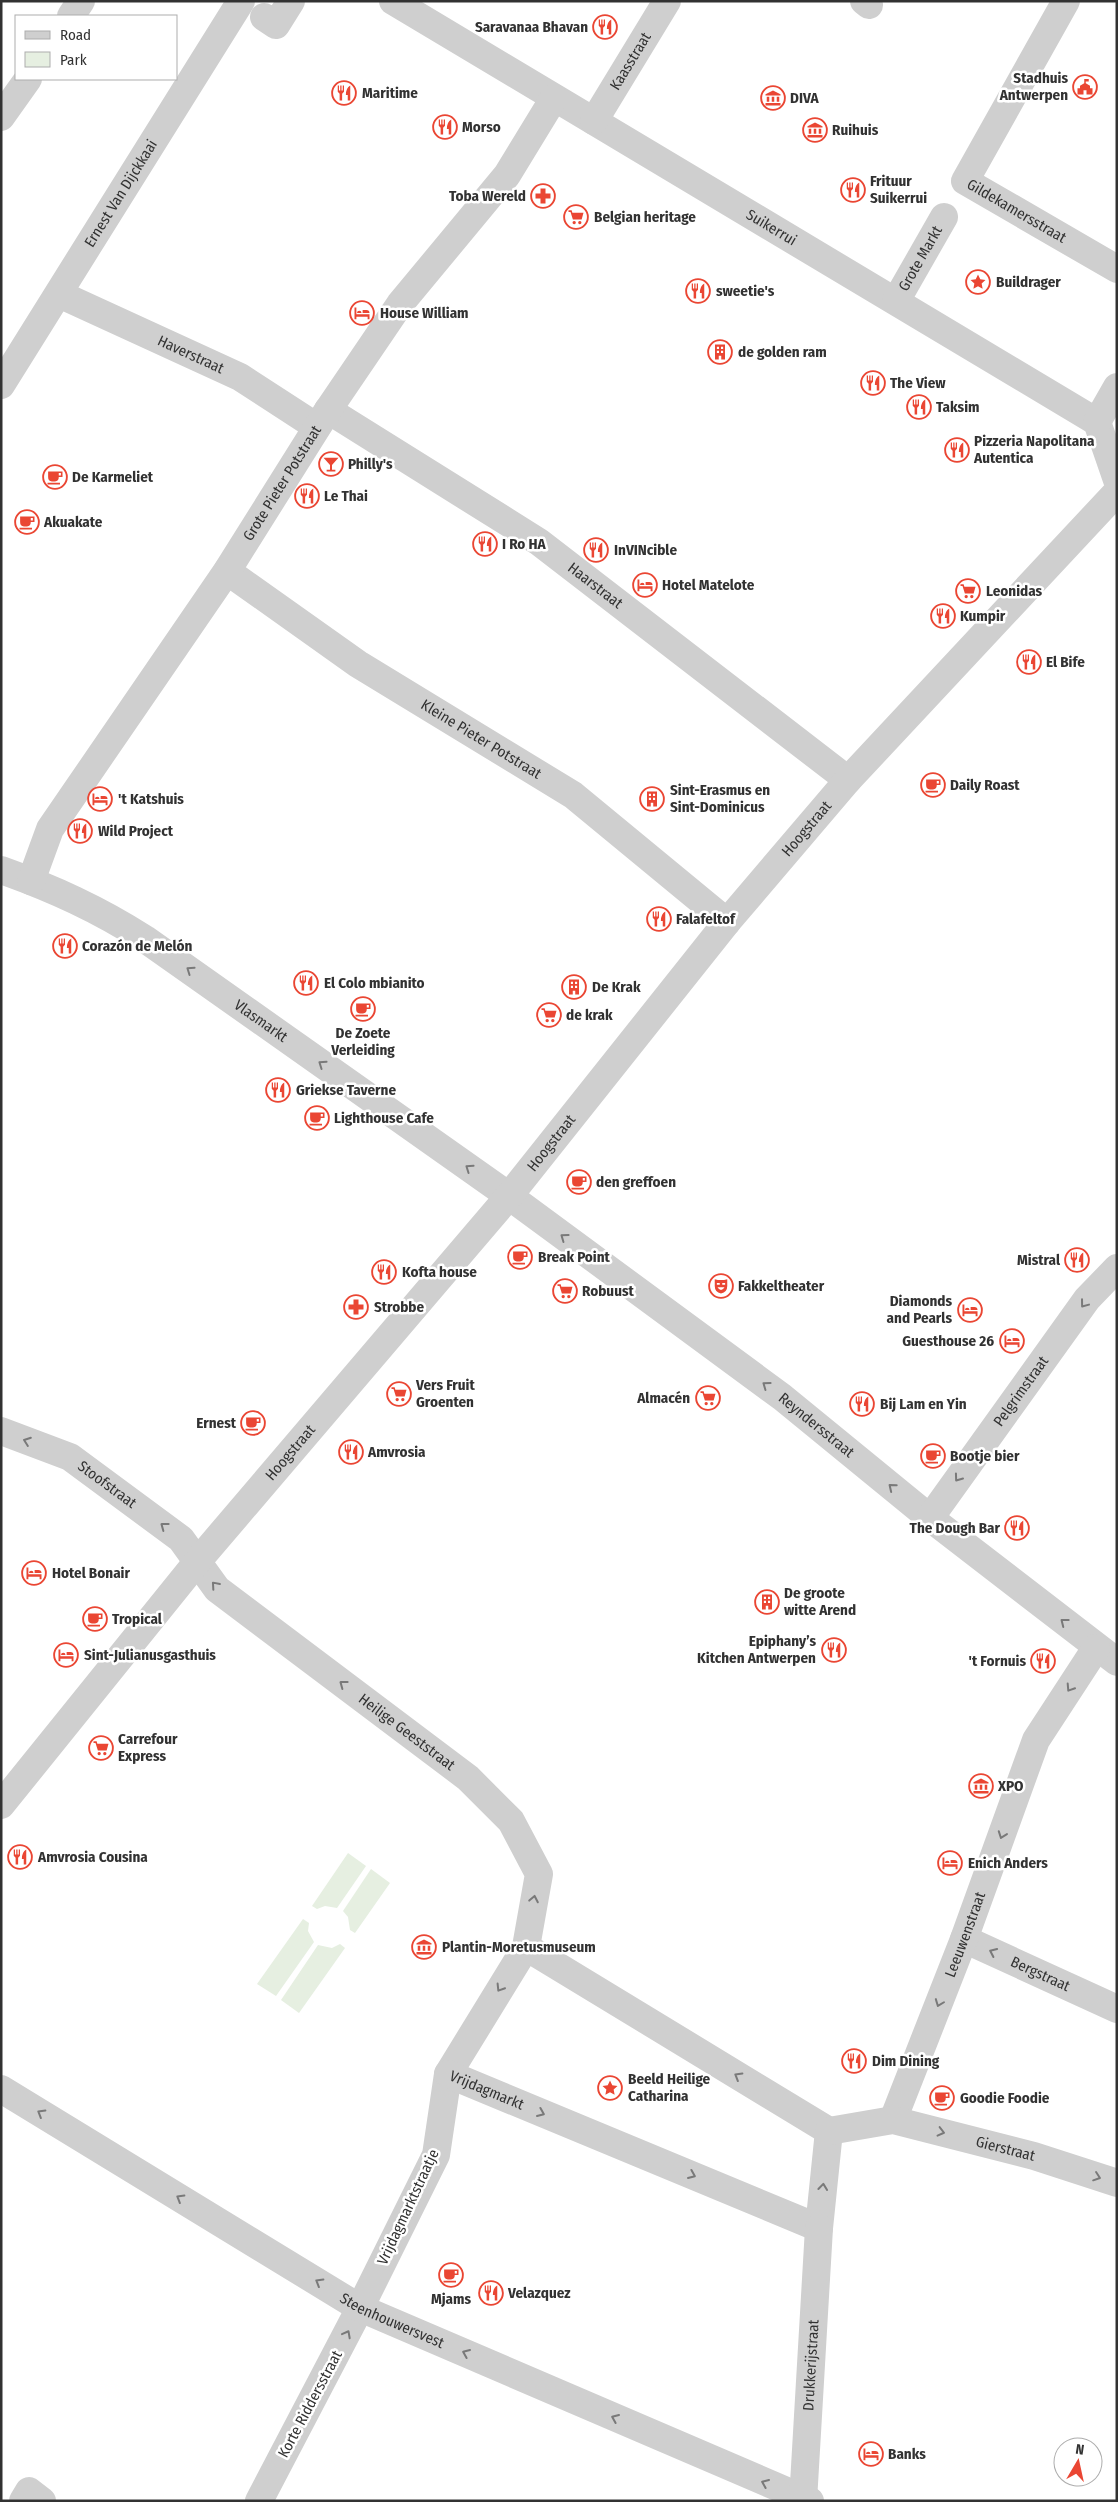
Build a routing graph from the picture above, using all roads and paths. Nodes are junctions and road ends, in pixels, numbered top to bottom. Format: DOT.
graph roads {
  1 [pos="81,1"];
  2 [pos="241,1"];
  3 [pos="291,1"];
  4 [pos="393,1"];
  5 [pos="667,1"];
  6 [pos="1066,1"];
  7 [pos="72,15"];
  8 [pos="264,17"];
  9 [pos="27,80"];
  10 [pos="554,98"];
  11 [pos="1,117"];
  12 [pos="594,121"];
  13 [pos="944,217"];
  14 [pos="1117,268"];
  15 [pos="59,294"];
  16 [pos="896,301"];
  17 [pos="1,385"];
  18 [pos="1117,387"];
  19 [pos="323,418"];
  20 [pos="1097,422"];
  21 [pos="1117,480"];
  22 [pos="1117,492"];
  23 [pos="226,571"];
  24 [pos="848,780"];
  25 [pos="1,870"];
  26 [pos="31,881"];
  27 [pos="727,922"];
  28 [pos="509,1196"];
  29 [pos="1117,1268"];
  30 [pos="1,1431"];
  31 [pos="930,1518"];
  32 [pos="197,1562"];
  33 [pos="1107,1655"];
  34 [pos="1,1805"];
  35 [pos="964,1939"];
  36 [pos="526,1947"];
  37 [pos="1117,2010"];
  38 [pos="448,2074"];
  39 [pos="1,2089"];
  40 [pos="893,2120"];
  41 [pos="829,2131"];
  42 [pos="1117,2183"];
  43 [pos="819,2228"];
  44 [pos="360,2308"];
  45 [pos="805,2500"];
  46 [pos="22,2501"];
  47 [pos="42,2501"];
  48 [pos="259,2501"];
  1 -- 7 [label="street"];
  2 -- 15 [label="street, Ernest Van Dijckkaai"];
  3 -- 8 [label="street"];
  4 -- 10 [label="street, Suikerrui"];
  5 -- 12 [label="street, Kaasstraat"];
  6 -- 14 [label="street, Gildekamersstraat"];
  9 -- 11 [label="street"];
  10 -- 12 [label="street, Suikerrui"];
  10 -- 19 [label="street, Grote Pieter Potstraat"];
  12 -- 16 [label="street, Suikerrui"];
  13 -- 16 [label="street, Grote Markt"];
  15 -- 17 [label="street, Ernest Van Dijckkaai"];
  15 -- 19 [label="street, Haverstraat"];
  16 -- 20 [label="street, Suikerrui"];
  18 -- 20 [label="street"];
  19 -- 23 [label="street, Grote Pieter Potstraat"];
  19 -- 24 [label="street, Haarstraat"];
  20 -- 21 [label="street"];
  22 -- 24 [label="street, Hoogstraat"];
  23 -- 26 [label="street, Grote Pieter Potstraat"];
  23 -- 27 [label="street, Kleine Pieter Potstraat"];
  24 -- 27 [label="street, Hoogstraat"];
  25 -- 26 [label="street, Vlasmarkt"];
  28 -- 26 [label="street, Vlasmarkt, one-way"];
  27 -- 28 [label="street, Hoogstraat"];
  31 -- 28 [label="street, Reyndersstraat, one-way"];
  28 -- 32 [label="street, Hoogstraat"];
  29 -- 31 [label="street, Pelgrimstraat, one-way"];
  32 -- 30 [label="street, Stoofstraat, one-way"];
  33 -- 31 [label="street, Reyndersstraat, one-way"];
  32 -- 34 [label="street, Hoogstraat"];
  36 -- 32 [label="street, Heilige Geeststraat, one-way"];
  33 -- 35 [label="street, Leeuwenstraat, one-way"];
  37 -- 35 [label="street, Bergstraat, one-way"];
  35 -- 40 [label="street, Leeuwenstraat, one-way"];
  36 -- 38 [label="street, Vrijdagmarkt, one-way"];
  41 -- 36 [label="street, one-way"];
  38 -- 43 [label="street, Vrijdagmarkt, one-way"];
  38 -- 44 [label="street, Vrijdagmarktstraatje"];
  44 -- 39 [label="street, Steenhouwersvest, one-way"];
  40 -- 41 [label="street"];
  40 -- 42 [label="street, Gierstraat, one-way"];
  43 -- 41 [label="street, one-way"];
  43 -- 45 [label="street, Drukkerijstraat"];
  45 -- 44 [label="street, Steenhouwersvest, one-way"];
  48 -- 44 [label="street, Korte Riddersstraat, one-way"];
  46 -- 47 [label="street"];
}
